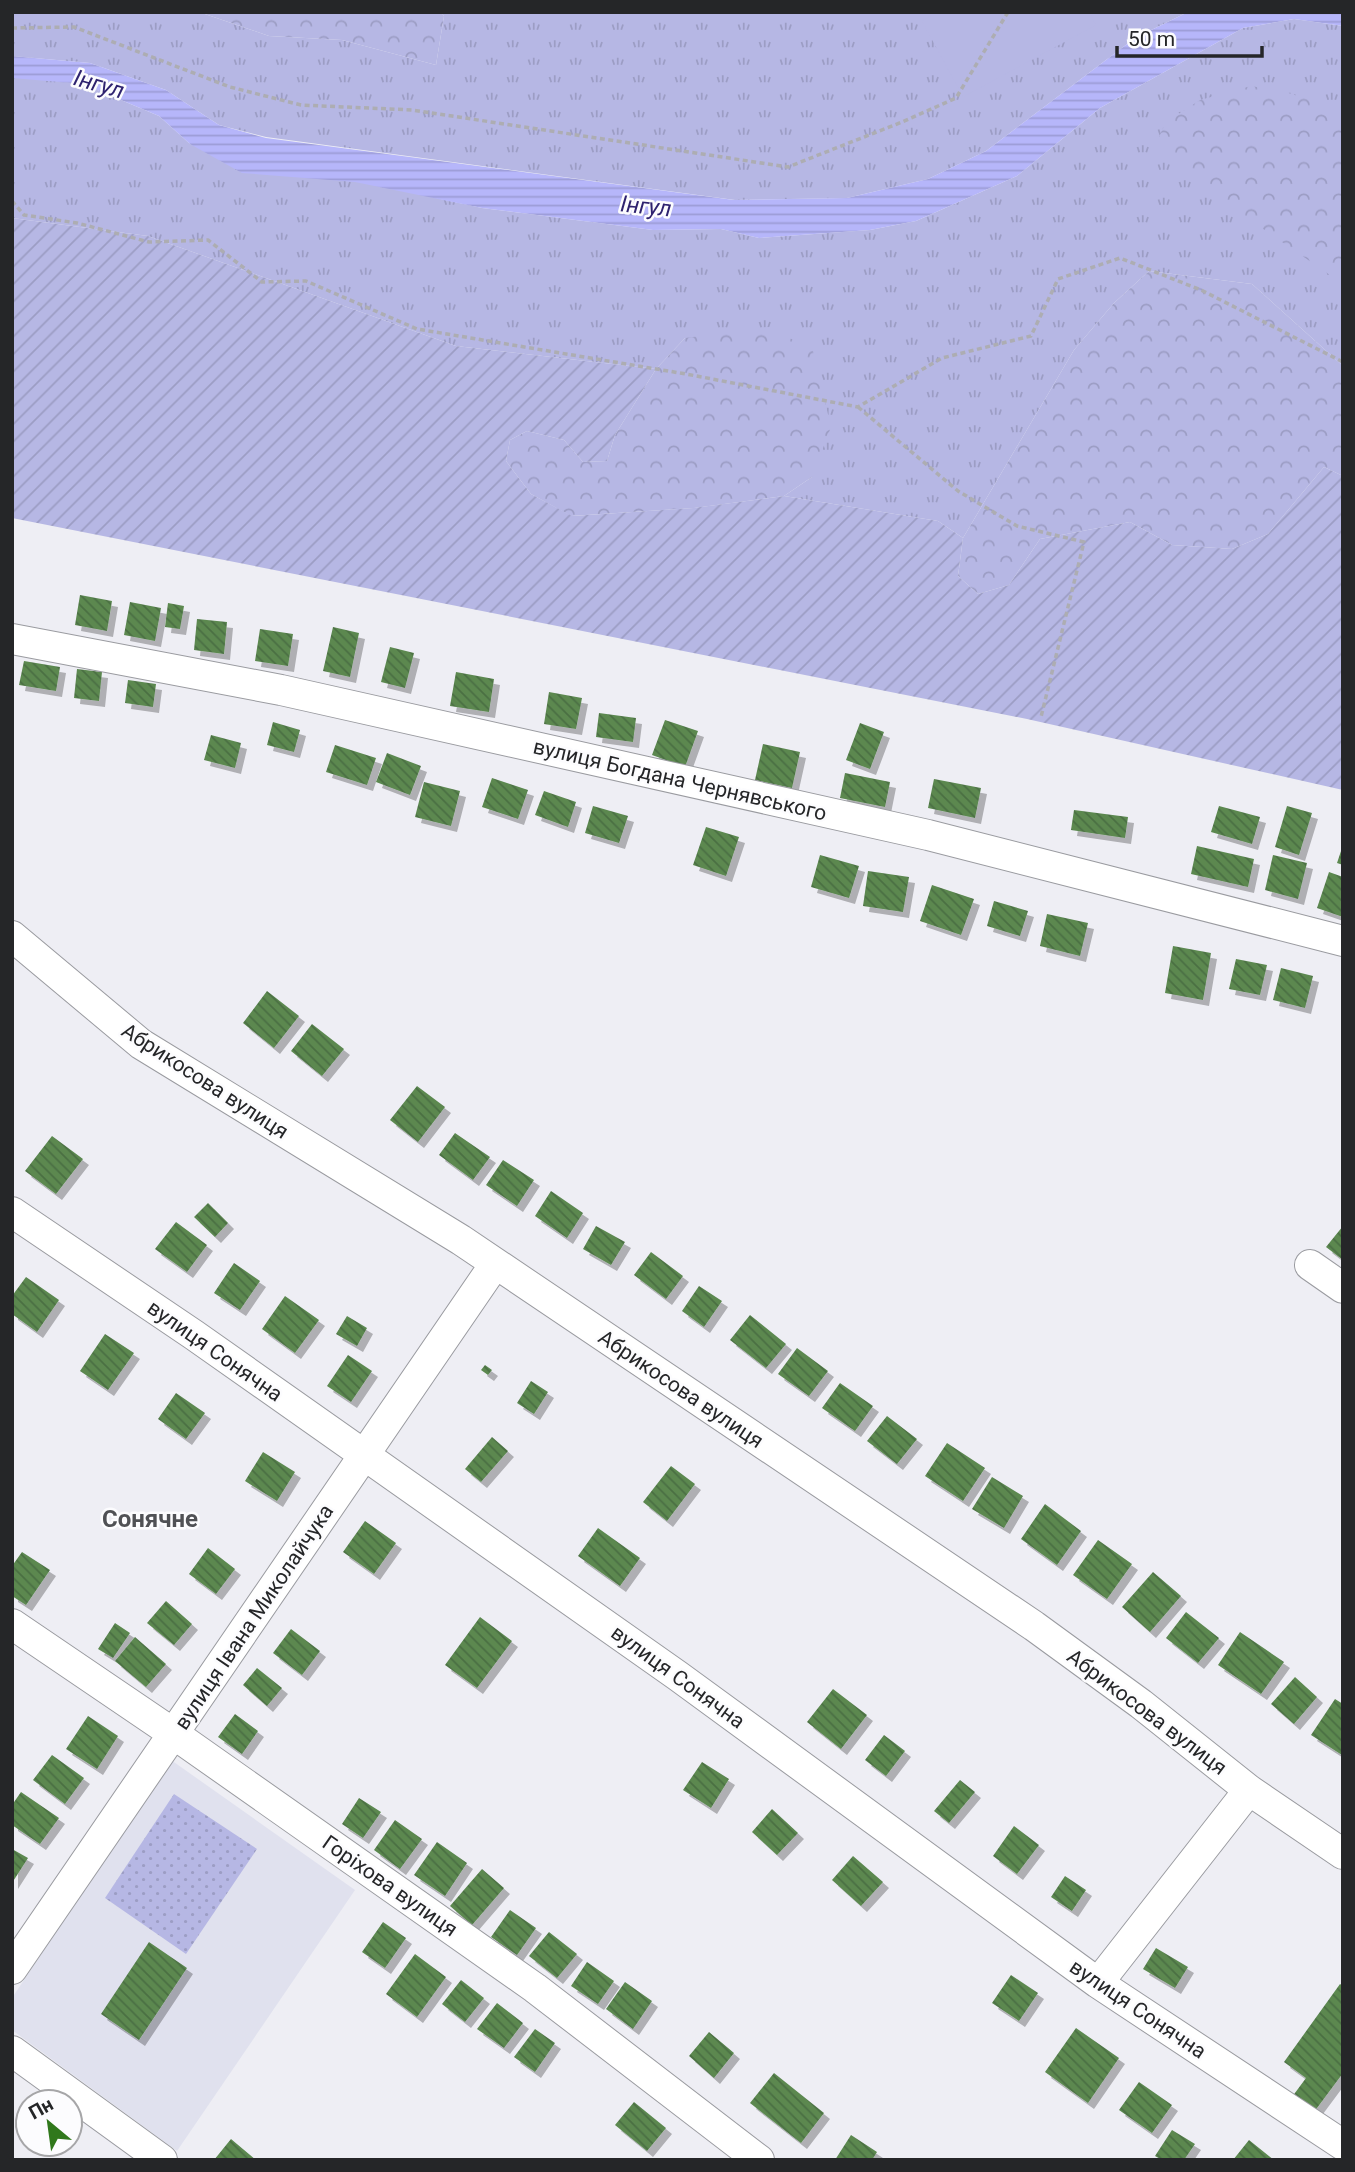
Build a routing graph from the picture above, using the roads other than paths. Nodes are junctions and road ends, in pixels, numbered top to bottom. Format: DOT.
graph roads {
  1 [pos="12,639"];
  2 [pos="12,936"];
  3 [pos="1343,941"];
  4 [pos="12,1212"];
  5 [pos="495,1264"];
  6 [pos="1310,1265"];
  7 [pos="1343,1288"];
  8 [pos="365,1456"];
  9 [pos="12,1624"];
  10 [pos="174,1734"];
  11 [pos="1249,1790"];
  12 [pos="1343,1853"];
  13 [pos="12,1969"];
  14 [pos="1098,1983"];
  15 [pos="12,2051"];
  16 [pos="1343,2145"];
  17 [pos="162,2160"];
  18 [pos="759,2160"];
  1 -- 3 [label="street, вулиця Богдана Чернявського"];
  2 -- 5 [label="street, Абрикосова вулиця"];
  4 -- 8 [label="street, вулиця Сонячна"];
  5 -- 8 [label="street, вулиця Івана Миколайчука"];
  5 -- 11 [label="street, Абрикосова вулиця"];
  6 -- 7 [label="street"];
  8 -- 10 [label="street, вулиця Івана Миколайчука"];
  8 -- 14 [label="street, вулиця Сонячна"];
  9 -- 10 [label="street, Горіхова вулиця"];
  10 -- 13 [label="street, вулиця Івана Миколайчука"];
  10 -- 18 [label="street, Горіхова вулиця"];
  11 -- 12 [label="street, Абрикосова вулиця"];
  11 -- 14 [label="street"];
  14 -- 16 [label="street, вулиця Сонячна"];
  15 -- 17 [label="street"];
}
